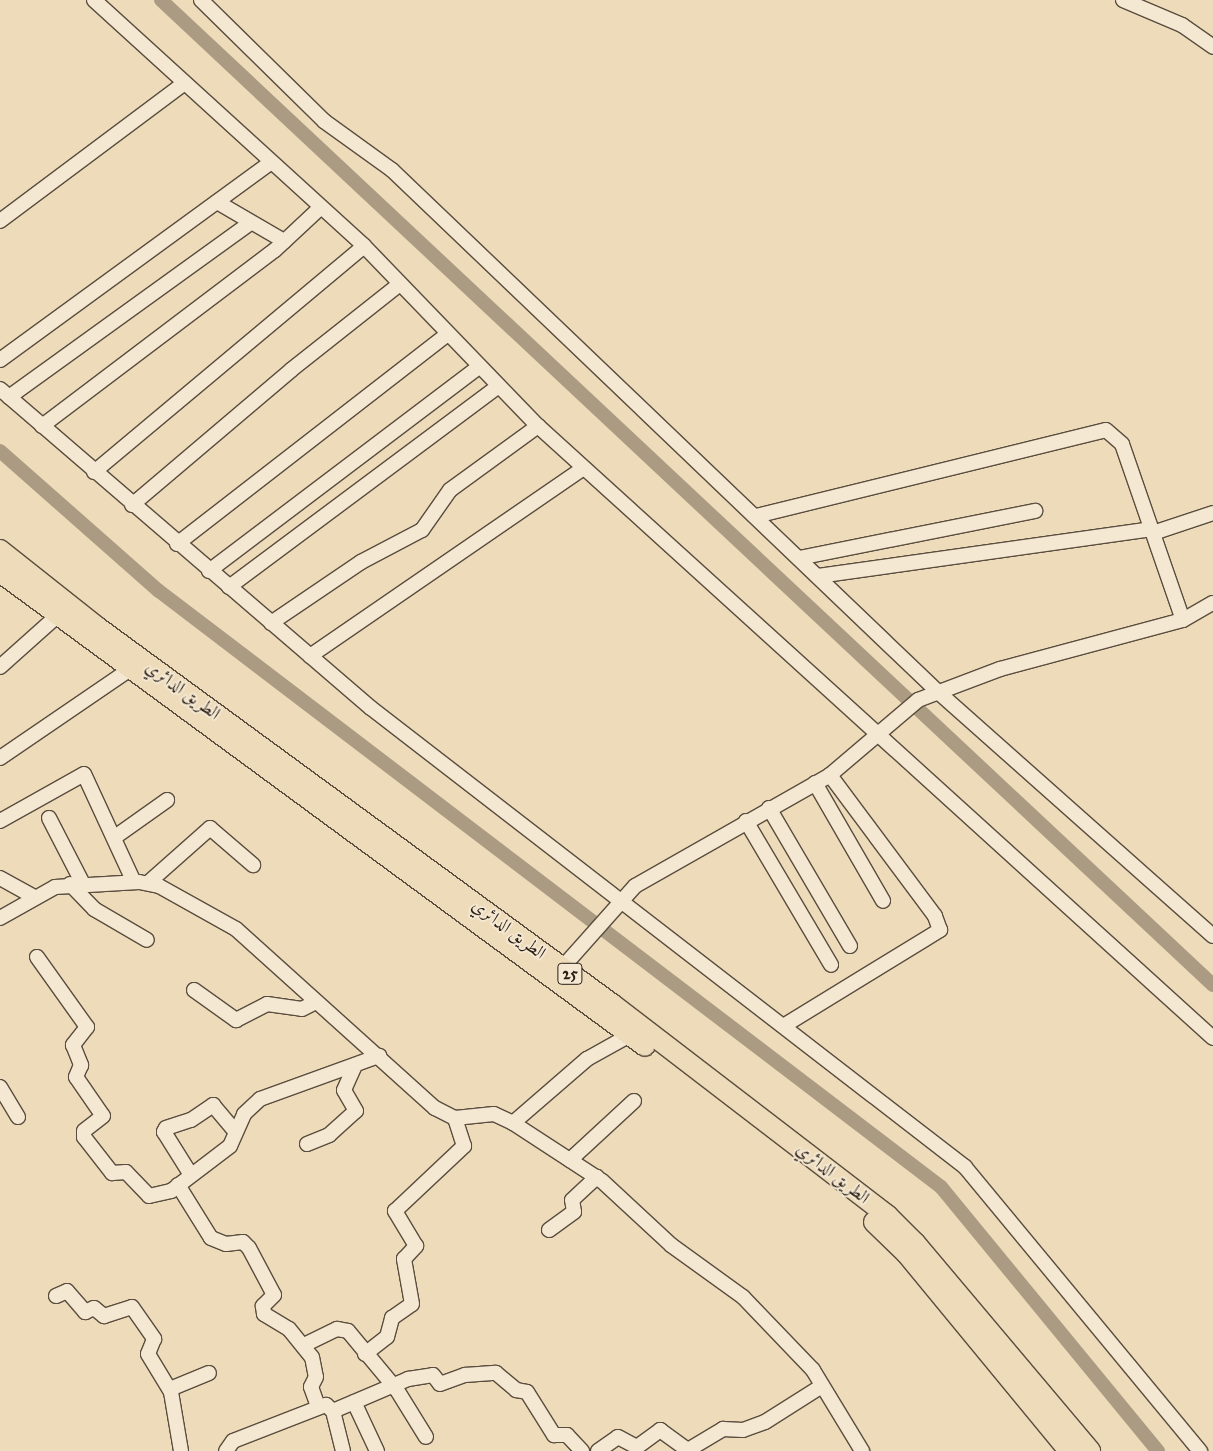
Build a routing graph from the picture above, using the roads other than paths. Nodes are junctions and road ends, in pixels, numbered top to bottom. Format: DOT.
graph roads {
  1 [pos="94,0"];
  2 [pos="201,0"];
  3 [pos="1123,0"];
  4 [pos="1213,47"];
  5 [pos="182,85"];
  6 [pos="270,163"];
  7 [pos="217,202"];
  8 [pos="320,208"];
  9 [pos="0,220"];
  10 [pos="250,223"];
  11 [pos="284,242"];
  12 [pos="364,246"];
  13 [pos="400,284"];
  14 [pos="448,334"];
  15 [pos="0,360"];
  16 [pos="479,367"];
  17 [pos="497,387"];
  18 [pos="5,393"];
  19 [pos="42,426"];
  20 [pos="538,426"];
  21 [pos="584,468"];
  22 [pos="94,472"];
  23 [pos="132,505"];
  24 [pos="1035,511"];
  25 [pos="1213,513"];
  26 [pos="756,516"];
  27 [pos="1152,531"];
  28 [pos="177,544"];
  29 [pos="0,550"];
  30 [pos="799,558"];
  31 [pos="210,571"];
  32 [pos="0,572"];
  33 [pos="818,576"];
  34 [pos="229,587"];
  35 [pos="1213,603"];
  36 [pos="56,617"];
  37 [pos="1183,620"];
  38 [pos="271,623"];
  39 [pos="310,656"];
  40 [pos="0,667"];
  41 [pos="129,670"];
  42 [pos="937,691"];
  43 [pos="876,735"];
  44 [pos="0,758"];
  45 [pos="830,774"];
  46 [pos="815,783"];
  47 [pos="167,800"];
  48 [pos="769,808"];
  49 [pos="49,818"];
  50 [pos="0,821"];
  51 [pos="746,821"];
  52 [pos="115,837"];
  53 [pos="253,865"];
  54 [pos="0,878"];
  55 [pos="141,882"];
  56 [pos="76,883"];
  57 [pos="34,896"];
  58 [pos="620,900"];
  59 [pos="883,901"];
  60 [pos="0,918"];
  61 [pos="1213,936"];
  62 [pos="146,940"];
  63 [pos="850,946"];
  64 [pos="37,957"];
  65 [pos="831,965"];
  66 [pos="562,968"];
  67 [pos="194,990"];
  68 [pos="316,1002"];
  69 [pos="786,1025"];
  70 [pos="630,1035"];
  71 [pos="1213,1038"];
  72 [pos="379,1056"];
  73 [pos="354,1065"];
  74 [pos="0,1087"];
  75 [pos="634,1101"];
  76 [pos="18,1117"];
  77 [pos="455,1118"];
  78 [pos="514,1123"];
  79 [pos="236,1132"];
  80 [pos="307,1144"];
  81 [pos="570,1160"];
  82 [pos="191,1175"];
  83 [pos="597,1177"];
  84 [pos="178,1186"];
  85 [pos="550,1230"];
  86 [pos="56,1296"];
  87 [pos="304,1345"];
  88 [pos="365,1354"];
  89 [pos="209,1373"];
  90 [pos="392,1385"];
  91 [pos="822,1386"];
  92 [pos="170,1389"];
  93 [pos="354,1402"];
  94 [pos="318,1406"];
  95 [pos="333,1411"];
  96 [pos="426,1437"];
  97 [pos="181,1451"];
  98 [pos="226,1451"];
  99 [pos="343,1451"];
  100 [pos="377,1451"];
  101 [pos="582,1451"];
  102 [pos="598,1451"];
  103 [pos="689,1451"];
  104 [pos="862,1451"];
  105 [pos="1070,1451"];
  106 [pos="1090,1451"];
  107 [pos="1200,1451"];
  1 -- 5 [label="street"];
  2 -- 26 [label="street"];
  3 -- 4 [label="street"];
  5 -- 6 [label="street"];
  5 -- 9 [label="street"];
  6 -- 7 [label="street"];
  6 -- 8 [label="street"];
  7 -- 10 [label="street"];
  7 -- 15 [label="street"];
  8 -- 11 [label="street"];
  8 -- 12 [label="street"];
  10 -- 11 [label="street"];
  10 -- 18 [label="street"];
  11 -- 19 [label="street"];
  12 -- 13 [label="street"];
  12 -- 22 [label="street"];
  13 -- 14 [label="street"];
  13 -- 23 [label="street"];
  14 -- 16 [label="street"];
  14 -- 28 [label="street"];
  16 -- 17 [label="street"];
  16 -- 31 [label="street"];
  17 -- 20 [label="street"];
  17 -- 34 [label="street"];
  18 -- 19 [label="street"];
  19 -- 22 [label="street"];
  20 -- 21 [label="street"];
  20 -- 38 [label="street"];
  21 -- 39 [label="street"];
  21 -- 43 [label="street"];
  22 -- 23 [label="street"];
  23 -- 28 [label="street"];
  24 -- 30 [label="street"];
  25 -- 27 [label="street"];
  26 -- 27 [label="street"];
  26 -- 30 [label="street"];
  27 -- 33 [label="street"];
  27 -- 37 [label="street"];
  28 -- 31 [label="street"];
  29 -- 66 [label="highway, الطريق الدائري / 25"];
  30 -- 33 [label="street"];
  31 -- 34 [label="street"];
  32 -- 36 [label="highway, الطريق الدائري / 25"];
  33 -- 42 [label="street"];
  34 -- 38 [label="street"];
  35 -- 37 [label="street"];
  36 -- 40 [label="street"];
  36 -- 41 [label="highway, الطريق الدائري / 25"];
  37 -- 42 [label="street"];
  38 -- 39 [label="street"];
  39 -- 58 [label="street"];
  41 -- 44 [label="street"];
  41 -- 70 [label="highway, الطريق الدائري / 25"];
  42 -- 43 [label="street"];
  42 -- 61 [label="street"];
  43 -- 45 [label="street"];
  43 -- 71 [label="street"];
  45 -- 46 [label="street"];
  45 -- 69 [label="street"];
  46 -- 48 [label="street"];
  46 -- 59 [label="street"];
  47 -- 52 [label="street"];
  48 -- 51 [label="street"];
  48 -- 63 [label="street"];
  49 -- 56 [label="street"];
  50 -- 52 [label="street"];
  51 -- 58 [label="street"];
  51 -- 65 [label="street"];
  52 -- 55 [label="street"];
  53 -- 55 [label="street"];
  54 -- 57 [label="street"];
  55 -- 56 [label="street"];
  55 -- 68 [label="street"];
  56 -- 57 [label="street"];
  56 -- 62 [label="street"];
  57 -- 60 [label="street"];
  58 -- 66 [label="street"];
  58 -- 69 [label="street"];
  64 -- 84 [label="street"];
  66 -- 106 [label="highway, الطريق الدائري / 25"];
  67 -- 68 [label="street"];
  68 -- 72 [label="street"];
  69 -- 107 [label="street"];
  70 -- 78 [label="street"];
  70 -- 105 [label="highway, الطريق الدائري / 25"];
  72 -- 73 [label="street"];
  72 -- 77 [label="street"];
  73 -- 79 [label="street"];
  73 -- 80 [label="street"];
  74 -- 76 [label="street"];
  75 -- 81 [label="street"];
  77 -- 78 [label="street"];
  77 -- 88 [label="street"];
  78 -- 81 [label="street"];
  79 -- 82 [label="street"];
  79 -- 82 [label="street"];
  81 -- 83 [label="street"];
  82 -- 84 [label="street"];
  83 -- 85 [label="street"];
  83 -- 91 [label="street"];
  84 -- 87 [label="street"];
  86 -- 92 [label="street"];
  87 -- 88 [label="street"];
  87 -- 94 [label="street"];
  88 -- 90 [label="street"];
  89 -- 92 [label="street"];
  90 -- 93 [label="street"];
  90 -- 96 [label="street"];
  90 -- 101 [label="street"];
  91 -- 103 [label="street"];
  91 -- 104 [label="street"];
  92 -- 97 [label="street"];
  93 -- 95 [label="street"];
  93 -- 100 [label="street"];
  94 -- 95 [label="street"];
  94 -- 98 [label="street"];
  95 -- 99 [label="street"];
  102 -- 103 [label="street"];
}
